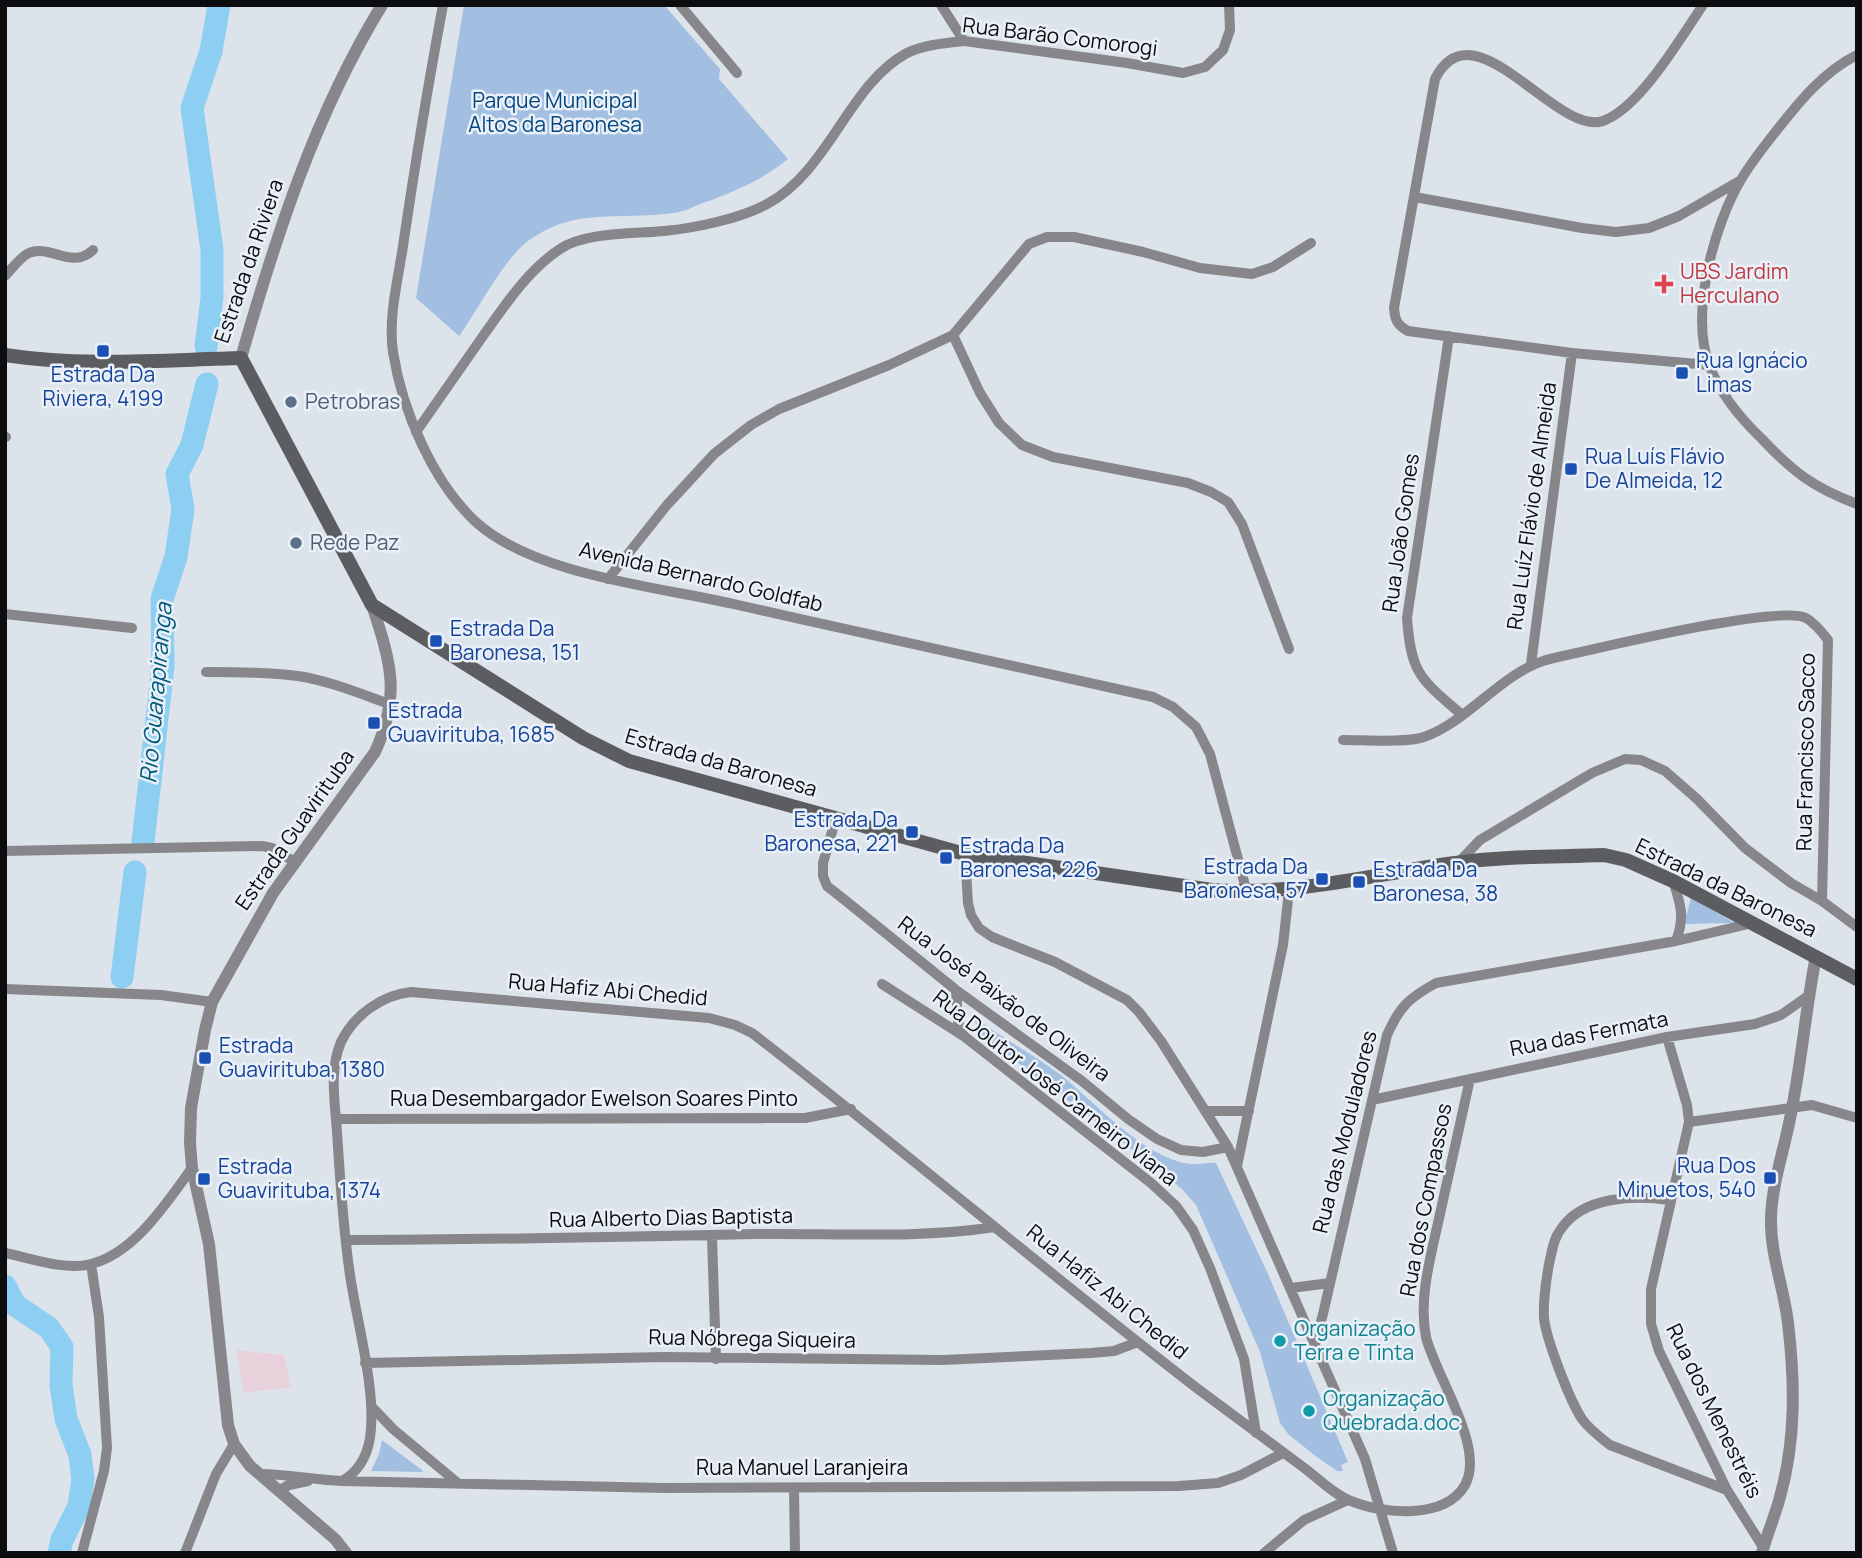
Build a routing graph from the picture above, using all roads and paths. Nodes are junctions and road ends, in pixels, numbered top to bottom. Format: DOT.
graph roads {
  1 [pos="382,5"];
  2 [pos="443,5"];
  3 [pos="680,5"];
  4 [pos="941,5"];
  5 [pos="1229,5"];
  6 [pos="1703,5"];
  7 [pos="964,41"];
  8 [pos="1857,55"];
  9 [pos="737,73"];
  10 [pos="1741,180"];
  11 [pos="1415,197"];
  12 [pos="1311,243"];
  13 [pos="93,250"];
  14 [pos="5,276"];
  15 [pos="953,335"];
  16 [pos="1449,336"];
  17 [pos="1572,353"];
  18 [pos="5,355"];
  19 [pos="242,358"];
  20 [pos="1709,365"];
  21 [pos="416,432"];
  22 [pos="1857,504"];
  23 [pos="608,579"];
  24 [pos="372,605"];
  25 [pos="5,614"];
  26 [pos="132,628"];
  27 [pos="1289,649"];
  28 [pos="1531,664"];
  29 [pos="206,672"];
  30 [pos="392,705"];
  31 [pos="1462,715"];
  32 [pos="1343,740"];
  33 [pos="836,818"];
  34 [pos="5,851"];
  35 [pos="965,855"];
  36 [pos="295,862"];
  37 [pos="1458,863"];
  38 [pos="1673,881"];
  39 [pos="1289,891"];
  40 [pos="1248,893"];
  41 [pos="1822,901"];
  42 [pos="1754,923"];
  43 [pos="1857,927"];
  44 [pos="1676,941"];
  45 [pos="1816,956"];
  46 [pos="1857,979"];
  47 [pos="882,984"];
  48 [pos="5,989"];
  49 [pos="956,990"];
  50 [pos="1808,996"];
  51 [pos="212,1002"];
  52 [pos="965,1037"];
  53 [pos="1667,1037"];
  54 [pos="1470,1079"];
  55 [pos="1372,1100"];
  56 [pos="1793,1108"];
  57 [pos="851,1110"];
  58 [pos="1205,1111"];
  59 [pos="1249,1111"];
  60 [pos="1857,1118"];
  61 [pos="336,1119"];
  62 [pos="1689,1122"];
  63 [pos="1228,1147"];
  64 [pos="1237,1167"];
  65 [pos="191,1168"];
  66 [pos="1670,1200"];
  67 [pos="995,1227"];
  68 [pos="712,1237"];
  69 [pos="347,1240"];
  70 [pos="5,1252"];
  71 [pos="91,1264"];
  72 [pos="1330,1283"];
  73 [pos="1291,1287"];
  74 [pos="1138,1342"];
  75 [pos="1315,1344"];
  76 [pos="716,1359"];
  77 [pos="365,1363"];
  78 [pos="371,1406"];
  79 [pos="1255,1433"];
  80 [pos="234,1444"];
  81 [pos="1283,1452"];
  82 [pos="260,1474"];
  83 [pos="314,1480"];
  84 [pos="342,1481"];
  85 [pos="459,1484"];
  86 [pos="794,1489"];
  87 [pos="1727,1490"];
  88 [pos="278,1491"];
  89 [pos="1348,1500"];
  90 [pos="1380,1511"];
  91 [pos="1763,1550"];
  92 [pos="82,1553"];
  93 [pos="185,1553"];
  94 [pos="346,1553"];
  95 [pos="795,1553"];
  96 [pos="1264,1553"];
  97 [pos="1393,1553"];
  1 -- 19 [label="street, Estrada da Riviera"];
  2 -- 21 [label="street, Avenida Bernardo Goldfab"];
  3 -- 9 [label="street"];
  4 -- 7 [label="street"];
  5 -- 7 [label="street, Rua Barão Comorogi"];
  6 -- 11 [label="street"];
  7 -- 21 [label="street, Rua Barão Comorogi"];
  8 -- 10 [label="street"];
  10 -- 11 [label="street"];
  10 -- 20 [label="street"];
  11 -- 16 [label="street"];
  12 -- 15 [label="street"];
  13 -- 14 [label="street"];
  15 -- 23 [label="street"];
  15 -- 27 [label="street"];
  16 -- 17 [label="street"];
  16 -- 31 [label="street, Rua João Gomes"];
  17 -- 20 [label="street"];
  17 -- 28 [label="street, Rua Luíz Flávio de Almeida"];
  18 -- 19 [label="main road, Estrada da Riviera"];
  19 -- 24 [label="main road, Estrada Guavirituba"];
  20 -- 22 [label="street"];
  21 -- 23 [label="street, Avenida Bernardo Goldfab"];
  23 -- 40 [label="street, Avenida Bernardo Goldfab"];
  24 -- 30 [label="street, Estrada Guavirituba"];
  24 -- 33 [label="main road, Estrada da Baronesa"];
  25 -- 26 [label="street"];
  28 -- 31 [label="street, Rua Francisco Sacco"];
  28 -- 41 [label="street, Rua Francisco Sacco"];
  29 -- 30 [label="street"];
  30 -- 36 [label="street, Estrada Guavirituba"];
  31 -- 32 [label="street, Rua Francisco Sacco"];
  33 -- 35 [label="main road, Estrada da Baronesa"];
  33 -- 49 [label="street, Rua José Paixão de Oliveira"];
  34 -- 36 [label="street"];
  35 -- 40 [label="main road, Estrada da Baronesa"];
  35 -- 58 [label="street"];
  36 -- 51 [label="street, Estrada Guavirituba"];
  37 -- 38 [label="main road, Estrada da Baronesa"];
  37 -- 39 [label="main road, Estrada da Baronesa"];
  37 -- 41 [label="street, Rua Francisco Sacco"];
  38 -- 42 [label="main road, Estrada da Baronesa"];
  38 -- 44 [label="street"];
  39 -- 40 [label="main road, Estrada da Baronesa"];
  39 -- 59 [label="street"];
  41 -- 43 [label="street, Estrada da Baronesa"];
  42 -- 44 [label="street, Rua das Moduladores"];
  42 -- 45 [label="main road, Estrada da Baronesa"];
  44 -- 55 [label="street, Rua das Moduladores"];
  45 -- 46 [label="main road, Estrada da Baronesa"];
  45 -- 50 [label="street"];
  47 -- 52 [label="street, Rua Doutor José Carneiro Viana"];
  48 -- 51 [label="street"];
  49 -- 52 [label="street"];
  49 -- 63 [label="street, Rua José Paixão de Oliveira"];
  50 -- 53 [label="street, Rua das Fermata"];
  50 -- 56 [label="street"];
  51 -- 65 [label="street, Estrada Guavirituba"];
  52 -- 79 [label="street, Rua Doutor José Carneiro Viana"];
  53 -- 54 [label="street, Rua das Fermata"];
  53 -- 62 [label="street, Rua dos Menestréis"];
  54 -- 55 [label="street, Rua das Fermata"];
  54 -- 90 [label="street, Rua dos Compassos"];
  55 -- 72 [label="street, Rua das Moduladores"];
  56 -- 60 [label="street"];
  56 -- 62 [label="street"];
  56 -- 91 [label="street"];
  57 -- 61 [label="street, Rua Desembargador Ewelson Soares Pinto"];
  57 -- 61 [label="street, Rua Hafiz Abi Chedid"];
  57 -- 67 [label="street, Rua Hafiz Abi Chedid"];
  58 -- 59 [label="street"];
  58 -- 63 [label="street"];
  59 -- 64 [label="street"];
  61 -- 69 [label="street, Rua Hafiz Abi Chedid"];
  62 -- 66 [label="street, Rua dos Menestréis"];
  63 -- 64 [label="street"];
  64 -- 73 [label="street"];
  65 -- 71 [label="street"];
  65 -- 80 [label="street, Estrada Guavirituba"];
  66 -- 87 [label="street, Rua dos Menestréis"];
  66 -- 87 [label="street"];
  67 -- 68 [label="street, Rua Alberto Dias Baptista"];
  67 -- 74 [label="street, Rua Hafiz Abi Chedid"];
  68 -- 69 [label="street, Rua Alberto Dias Baptista"];
  68 -- 76 [label="street"];
  69 -- 77 [label="street, Rua Hafiz Abi Chedid"];
  70 -- 71 [label="street"];
  71 -- 92 [label="street"];
  72 -- 73 [label="street"];
  72 -- 75 [label="street, Rua das Moduladores"];
  73 -- 75 [label="street"];
  74 -- 76 [label="street, Rua Nóbrega Siqueira"];
  74 -- 79 [label="street, Rua Hafiz Abi Chedid"];
  75 -- 90 [label="street"];
  76 -- 77 [label="street, Rua Nóbrega Siqueira"];
  77 -- 78 [label="street, Rua Hafiz Abi Chedid"];
  78 -- 84 [label="street, Rua Hafiz Abi Chedid"];
  78 -- 85 [label="street"];
  79 -- 81 [label="street, Rua Hafiz Abi Chedid"];
  80 -- 82 [label="street, Estrada Guavirituba"];
  80 -- 93 [label="street"];
  81 -- 86 [label="street, Rua Manuel Laranjeira"];
  81 -- 89 [label="street, Rua Hafiz Abi Chedid"];
  82 -- 83 [label="street, Rua Manuel Laranjeira"];
  82 -- 88 [label="street, Estrada Guavirituba"];
  83 -- 84 [label="street, Rua Manuel Laranjeira"];
  83 -- 88 [label="street, Rua Manuel Laranjeira"];
  84 -- 85 [label="street, Rua Manuel Laranjeira"];
  85 -- 86 [label="street, Rua Manuel Laranjeira"];
  86 -- 95 [label="street"];
  87 -- 91 [label="street, Rua dos Menestréis"];
  88 -- 94 [label="street, Estrada Guavirituba"];
  89 -- 90 [label="street, Rua dos Compassos"];
  89 -- 96 [label="street"];
  90 -- 97 [label="street"];
}
